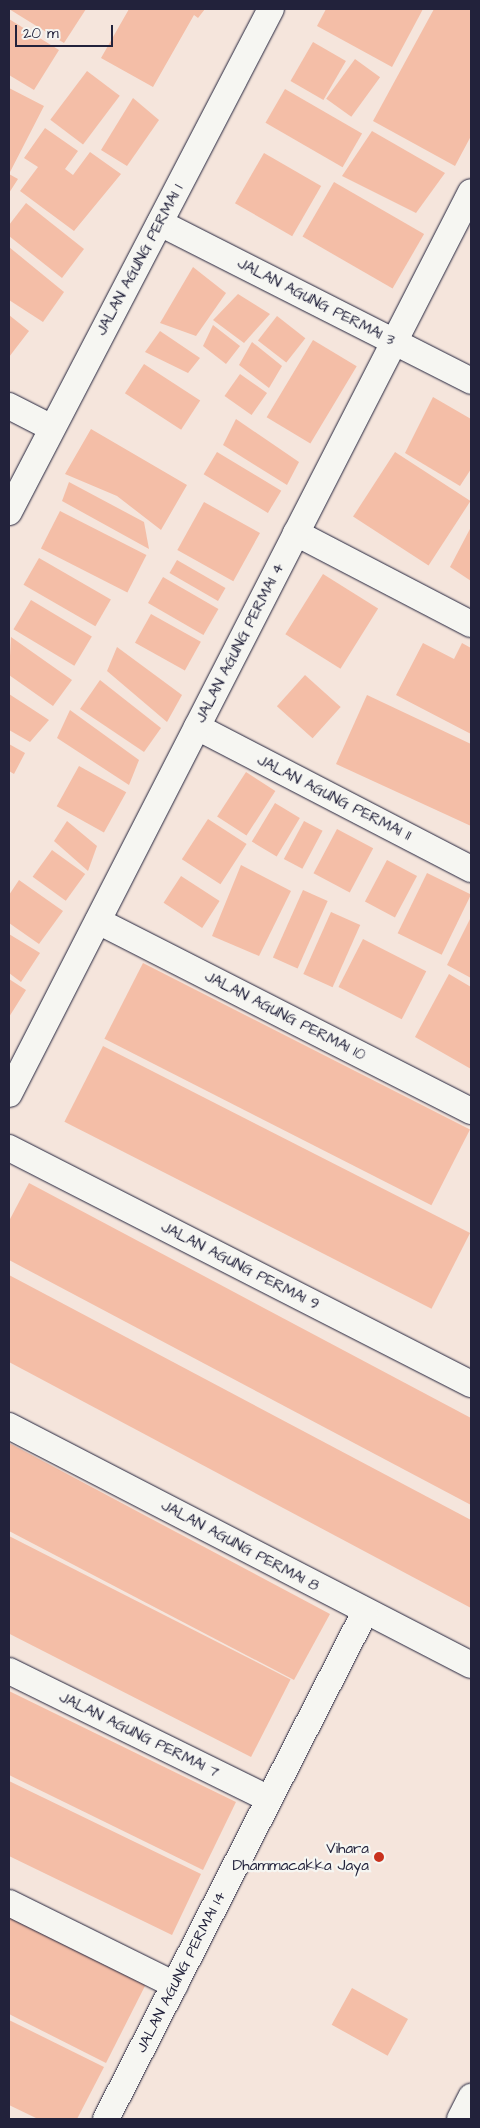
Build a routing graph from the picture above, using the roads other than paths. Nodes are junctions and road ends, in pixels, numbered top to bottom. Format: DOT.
graph roads {
  1 [pos="271,9"];
  2 [pos="471,192"];
  3 [pos="160,223"];
  4 [pos="395,342"];
  5 [pos="471,381"];
  6 [pos="9,406"];
  7 [pos="52,428"];
  8 [pos="9,512"];
  9 [pos="296,533"];
  10 [pos="471,624"];
  11 [pos="197,727"];
  12 [pos="471,869"];
  13 [pos="98,920"];
  14 [pos="9,1094"];
  15 [pos="471,1111"];
  16 [pos="9,1148"];
  17 [pos="471,1384"];
  18 [pos="9,1426"];
  19 [pos="365,1612"];
  20 [pos="471,1665"];
  21 [pos="9,1671"];
  22 [pos="269,1799"];
  23 [pos="9,1903"];
  24 [pos="175,1985"];
  25 [pos="471,2097"];
  26 [pos="106,2119"];
  27 [pos="460,2119"];
  1 -- 3 [label="street, JALAN AGUNG PERMAI 1"];
  2 -- 4 [label="street, JALAN AGUNG PERMAI 4"];
  3 -- 4 [label="street, JALAN AGUNG PERMAI 3"];
  3 -- 7 [label="street, JALAN AGUNG PERMAI 1"];
  4 -- 5 [label="street, JALAN AGUNG PERMAI 3"];
  4 -- 9 [label="street, JALAN AGUNG PERMAI 4"];
  6 -- 7 [label="street"];
  7 -- 8 [label="street, JALAN AGUNG PERMAI 1"];
  9 -- 10 [label="street"];
  9 -- 11 [label="street, JALAN AGUNG PERMAI 4"];
  11 -- 12 [label="street, JALAN AGUNG PERMAI 11"];
  11 -- 13 [label="street, JALAN AGUNG PERMAI 4"];
  13 -- 14 [label="street, JALAN AGUNG PERMAI 4"];
  13 -- 15 [label="street, JALAN AGUNG PERMAI 10"];
  16 -- 17 [label="street, JALAN AGUNG PERMAI 9"];
  18 -- 19 [label="street, JALAN AGUNG PERMAI 8"];
  19 -- 20 [label="street, JALAN AGUNG PERMAI 8"];
  19 -- 22 [label="street, JALAN AGUNG PERMAI 14"];
  21 -- 22 [label="street, JALAN AGUNG PERMAI 7"];
  22 -- 24 [label="street, JALAN AGUNG PERMAI 14"];
  23 -- 24 [label="street"];
  24 -- 26 [label="street, JALAN AGUNG PERMAI 14"];
  25 -- 27 [label="street"];
}
